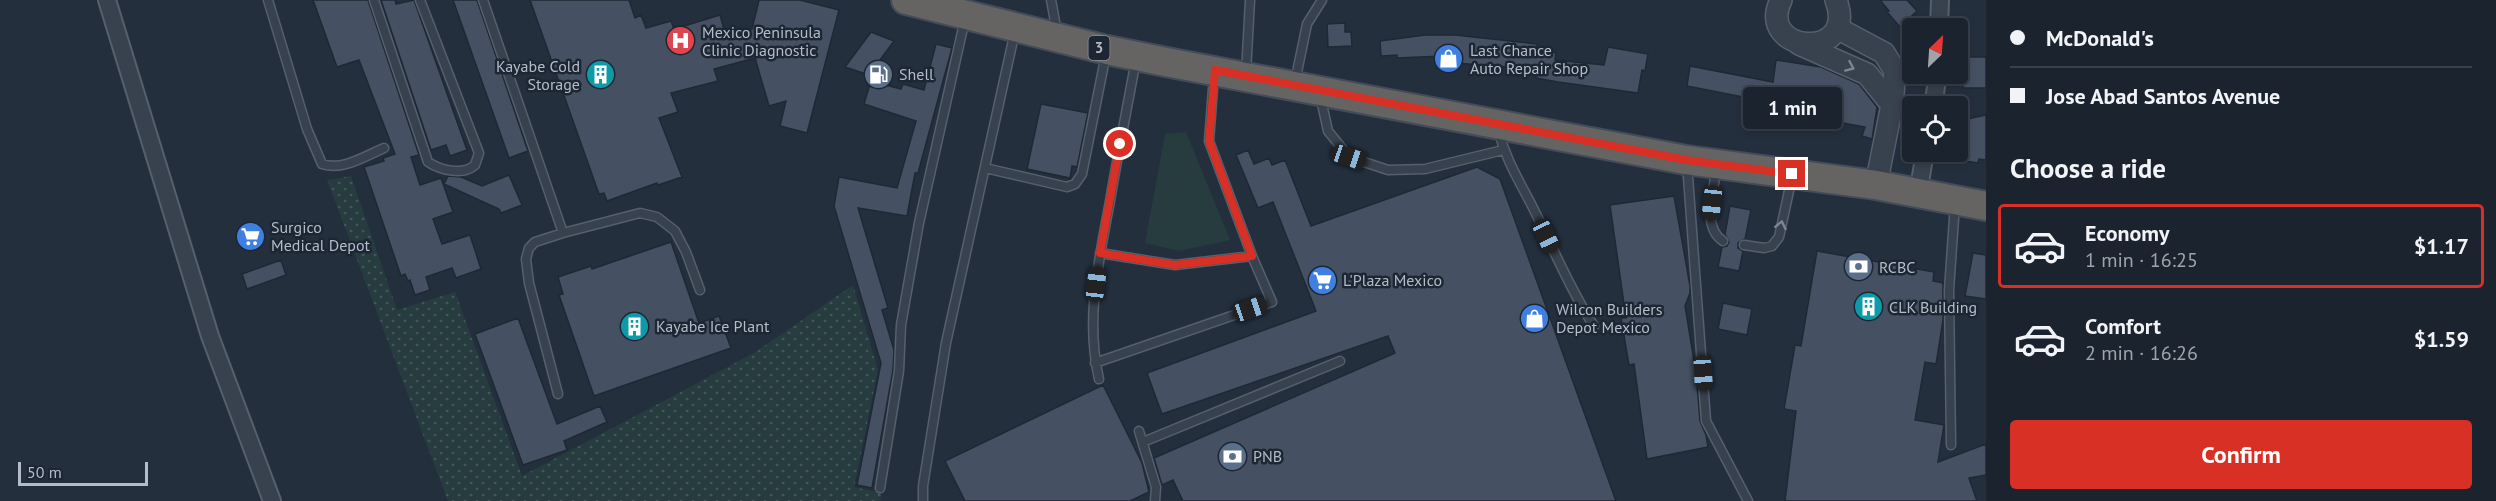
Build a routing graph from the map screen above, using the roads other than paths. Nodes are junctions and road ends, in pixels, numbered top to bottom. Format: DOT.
graph roads {
  1 [pos="107,0"];
  2 [pos="268,0"];
  3 [pos="374,0"];
  4 [pos="420,0"];
  5 [pos="483,0"];
  6 [pos="906,0"];
  7 [pos="1051,0"];
  8 [pos="1250,0"];
  9 [pos="1322,0"];
  10 [pos="1781,0"];
  11 [pos="1836,0"];
  12 [pos="1940,0"];
  13 [pos="966,15"];
  14 [pos="1939,18"];
  15 [pos="1015,27"];
  16 [pos="1837,27"];
  17 [pos="1058,38"];
  18 [pos="1797,43"];
  19 [pos="1107,50"];
  20 [pos="1137,56"];
  21 [pos="1215,70"];
  22 [pos="1246,76"];
  23 [pos="1306,87"];
  24 [pos="1892,105"];
  25 [pos="1499,136"];
  26 [pos="384,148"];
  27 [pos="1686,160"];
  28 [pos="1923,162"];
  29 [pos="1717,164"];
  30 [pos="985,168"];
  31 [pos="1792,174"];
  32 [pos="1876,185"];
  33 [pos="1918,194"];
  34 [pos="1956,201"];
  35 [pos="1986,206"];
  36 [pos="563,233"];
  37 [pos="1723,241"];
  38 [pos="1744,245"];
  39 [pos="1100,253"];
  40 [pos="1252,256"];
  41 [pos="700,290"];
  42 [pos="1594,326"];
  43 [pos="1340,361"];
  44 [pos="1095,363"];
  45 [pos="1099,379"];
  46 [pos="558,394"];
  47 [pos="1139,431"];
  48 [pos="1143,442"];
  49 [pos="1951,445"];
  50 [pos="880,488"];
  51 [pos="272,501"];
  52 [pos="923,501"];
  53 [pos="1155,501"];
  54 [pos="1748,501"];
  1 -- 51 [label="street"];
  2 -- 26 [label="lane"];
  3 -- 4 [label="lane"];
  5 -- 36 [label="lane"];
  6 -- 13 [label="highway, 3"];
  7 -- 17 [label="lane"];
  8 -- 22 [label="lane"];
  9 -- 23 [label="lane"];
  10 -- 18 [label="street"];
  11 -- 16 [label="street"];
  12 -- 14 [label="street"];
  13 -- 15 [label="highway, 3"];
  13 -- 50 [label="lane"];
  15 -- 17 [label="highway, 3"];
  15 -- 30 [label="lane"];
  16 -- 18 [label="street"];
  16 -- 24 [label="street"];
  17 -- 19 [label="highway, 3"];
  18 -- 24 [label="street, one-way"];
  19 -- 20 [label="highway, 3"];
  19 -- 30 [label="lane"];
  20 -- 21 [label="highway, 3"];
  20 -- 39 [label="lane"];
  21 -- 22 [label="highway, 3"];
  21 -- 40 [label="lane"];
  22 -- 23 [label="highway, 3"];
  23 -- 25 [label="highway, 3"];
  23 -- 25 [label="lane"];
  24 -- 32 [label="street"];
  25 -- 27 [label="highway, 3"];
  25 -- 42 [label="lane"];
  27 -- 29 [label="highway, 3"];
  27 -- 54 [label="lane"];
  28 -- 33 [label="street"];
  29 -- 31 [label="highway, 3"];
  29 -- 37 [label="lane"];
  30 -- 52 [label="lane"];
  31 -- 32 [label="highway, 3"];
  38 -- 31 [label="lane, one-way"];
  32 -- 33 [label="highway, 3"];
  33 -- 34 [label="highway, 3"];
  34 -- 35 [label="highway, 3"];
  34 -- 49 [label="lane"];
  36 -- 41 [label="lane"];
  36 -- 46 [label="lane"];
  39 -- 40 [label="lane"];
  39 -- 44 [label="lane"];
  40 -- 44 [label="lane"];
  43 -- 48 [label="lane"];
  44 -- 45 [label="lane"];
  47 -- 48 [label="lane"];
  48 -- 53 [label="lane"];
}
